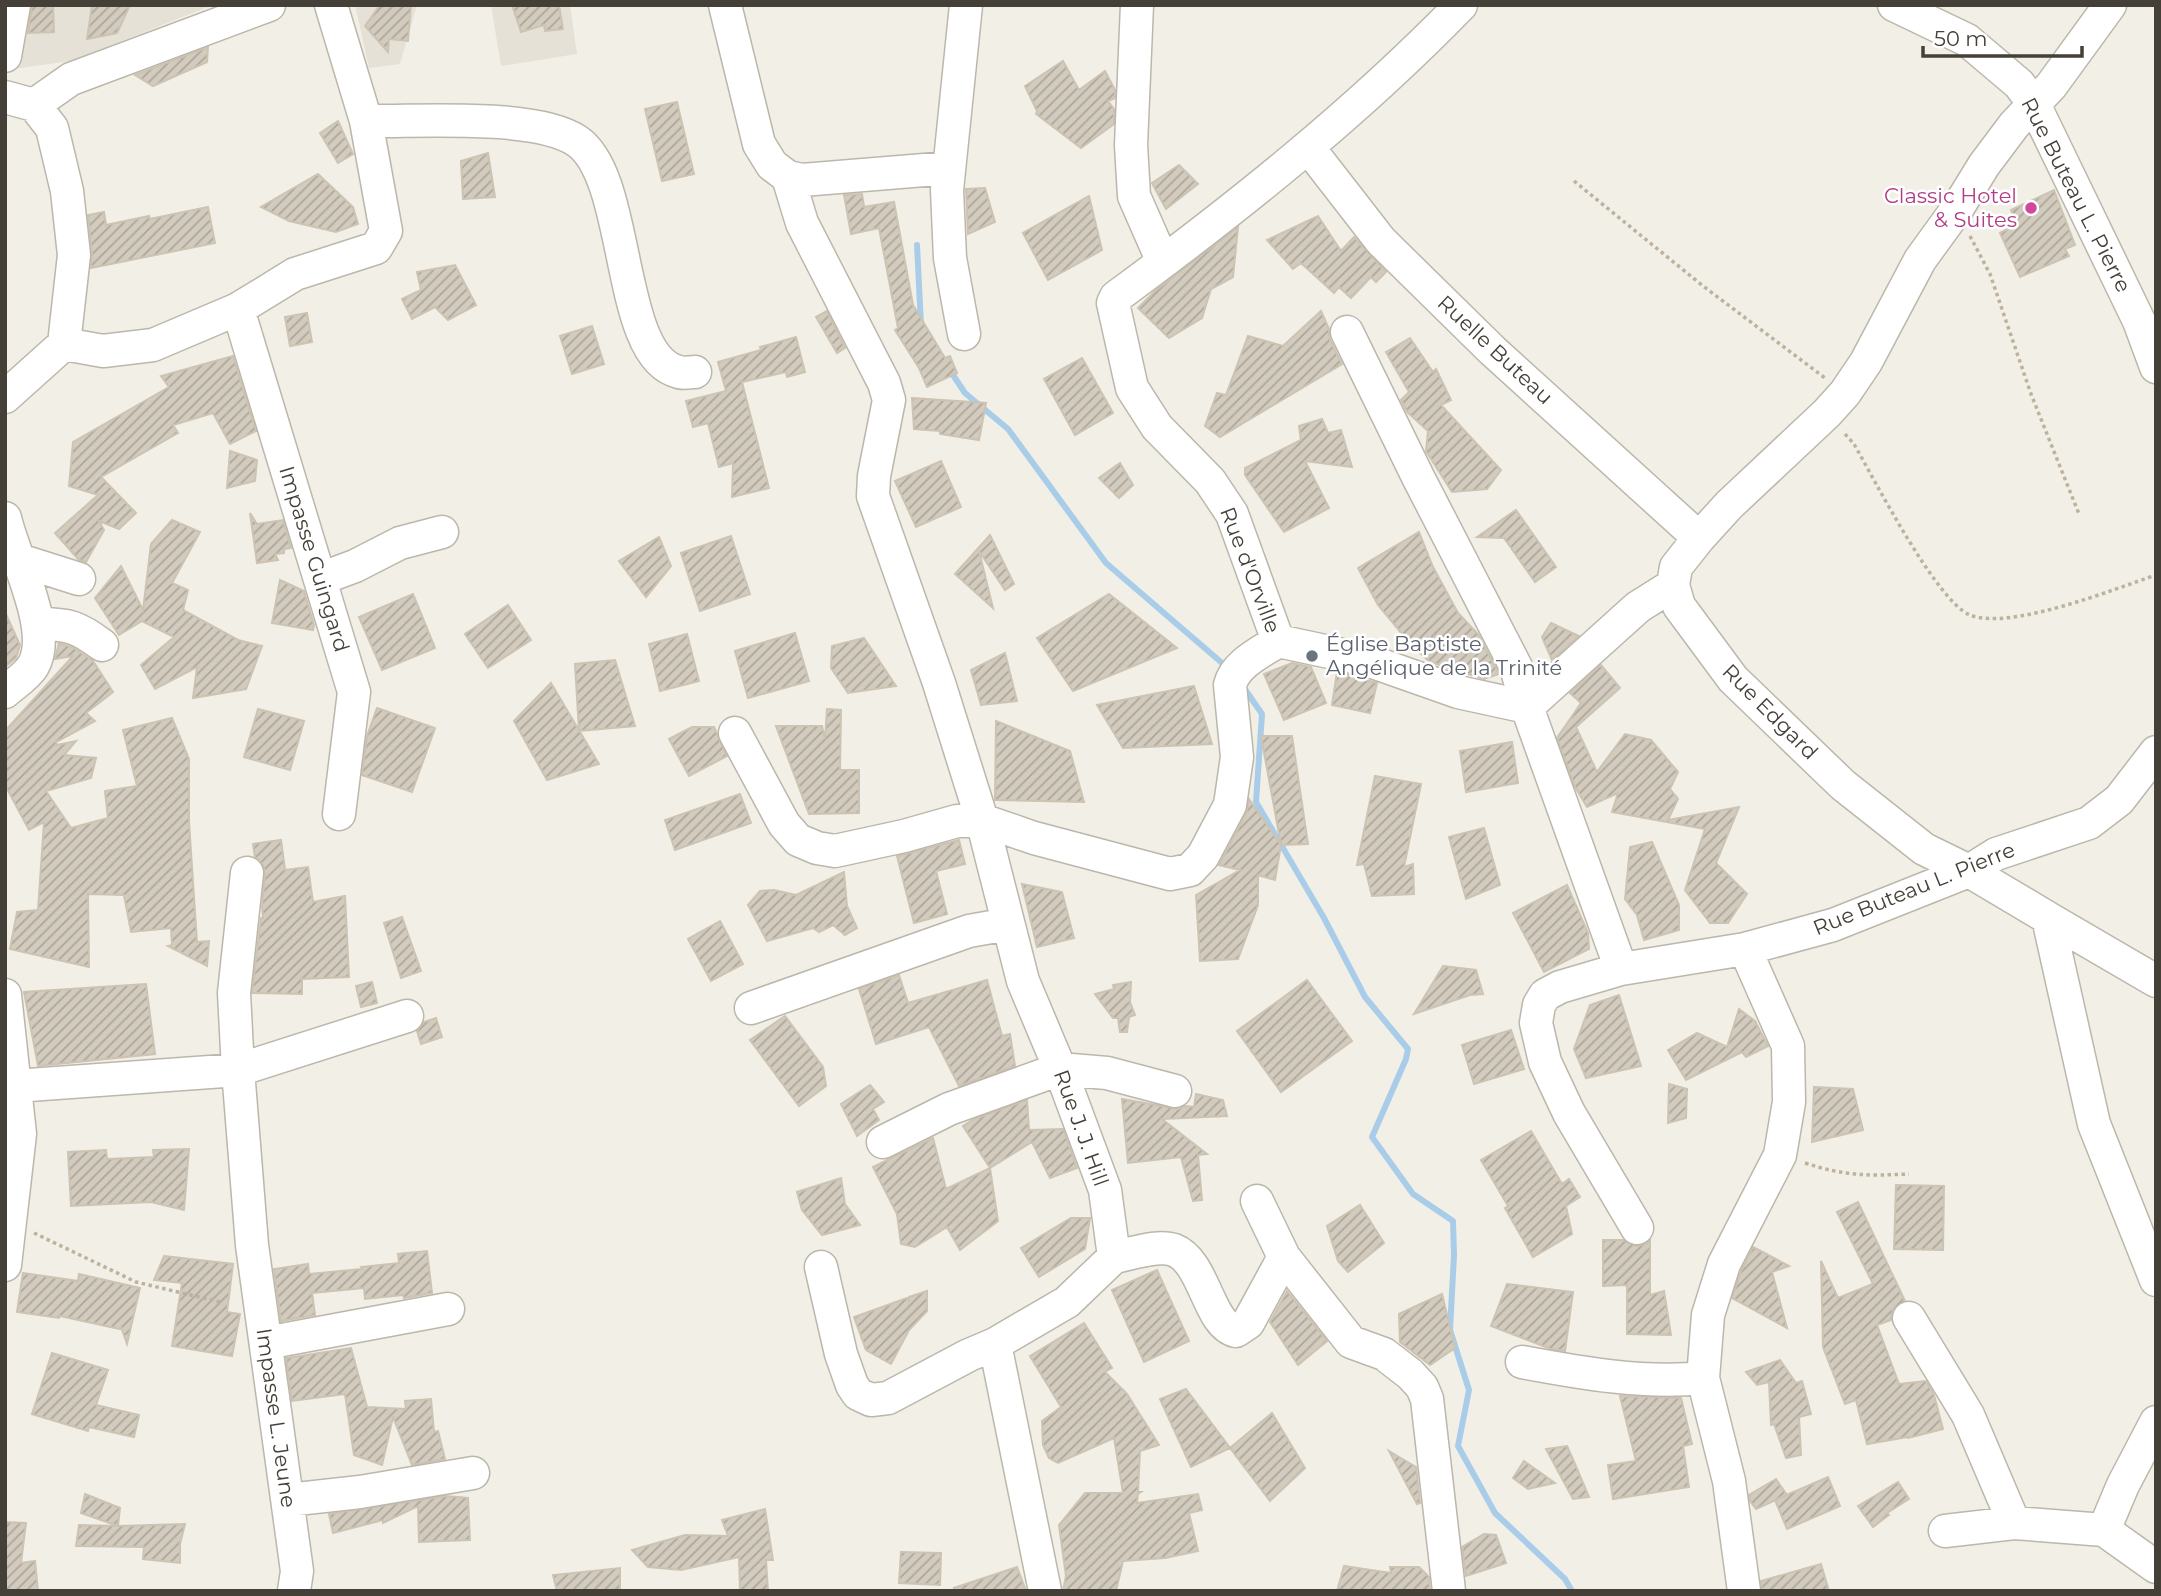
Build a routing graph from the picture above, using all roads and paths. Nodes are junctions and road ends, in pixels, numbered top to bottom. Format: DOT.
graph roads {
  1 [pos="15,5"];
  2 [pos="269,5"];
  3 [pos="331,5"];
  4 [pos="725,5"];
  5 [pos="966,5"];
  6 [pos="1137,5"];
  7 [pos="1461,5"];
  8 [pos="1894,5"];
  9 [pos="2110,5"];
  10 [pos="5,56"];
  11 [pos="19,101"];
  12 [pos="2035,104"];
  13 [pos="366,121"];
  14 [pos="1308,147"];
  15 [pos="949,168"];
  16 [pos="788,177"];
  17 [pos="1574,181"];
  18 [pos="1957,209"];
  19 [pos="1164,262"];
  20 [pos="238,309"];
  21 [pos="1347,332"];
  22 [pos="964,334"];
  23 [pos="64,344"];
  24 [pos="2156,367"];
  25 [pos="695,372"];
  26 [pos="5,397"];
  27 [pos="1836,403"];
  28 [pos="2079,514"];
  29 [pos="5,518"];
  30 [pos="442,532"];
  31 [pos="1699,538"];
  32 [pos="19,560"];
  33 [pos="2156,575"];
  34 [pos="79,579"];
  35 [pos="320,579"];
  36 [pos="1673,585"];
  37 [pos="39,624"];
  38 [pos="1278,641"];
  39 [pos="102,645"];
  40 [pos="5,692"];
  41 [pos="1527,707"];
  42 [pos="736,733"];
  43 [pos="2156,752"];
  44 [pos="339,814"];
  45 [pos="982,820"];
  46 [pos="1969,871"];
  47 [pos="247,873"];
  48 [pos="2048,918"];
  49 [pos="1008,924"];
  50 [pos="1745,949"];
  51 [pos="1621,969"];
  52 [pos="2156,981"];
  53 [pos="5,995"];
  54 [pos="751,1008"];
  55 [pos="407,1016"];
  56 [pos="1060,1069"];
  57 [pos="238,1070"];
  58 [pos="15,1086"];
  59 [pos="1175,1091"];
  60 [pos="883,1142"];
  61 [pos="1780,1155"];
  62 [pos="1909,1174"];
  63 [pos="1257,1201"];
  64 [pos="10,1222"];
  65 [pos="1637,1228"];
  66 [pos="1114,1257"];
  67 [pos="1284,1257"];
  68 [pos="5,1265"];
  69 [pos="821,1267"];
  70 [pos="2156,1280"];
  71 [pos="220,1301"];
  72 [pos="448,1309"];
  73 [pos="1909,1318"];
  74 [pos="266,1343"];
  75 [pos="995,1344"];
  76 [pos="1522,1362"];
  77 [pos="1703,1378"];
  78 [pos="2156,1422"];
  79 [pos="473,1473"];
  80 [pos="288,1500"];
  81 [pos="2014,1523"];
  82 [pos="2104,1530"];
  83 [pos="1945,1531"];
  84 [pos="2156,1567"];
  85 [pos="294,1591"];
  86 [pos="1045,1591"];
  87 [pos="1449,1591"];
  88 [pos="1744,1591"];
  1 -- 10 [label="street"];
  2 -- 11 [label="street"];
  3 -- 13 [label="street"];
  4 -- 16 [label="street"];
  5 -- 15 [label="street"];
  6 -- 19 [label="street"];
  7 -- 14 [label="street, Rue d'Orville"];
  8 -- 12 [label="street, Rue Buteau L. Pierre"];
  9 -- 12 [label="street"];
  11 -- 23 [label="street"];
  12 -- 18 [label="street"];
  12 -- 24 [label="street, Rue Buteau L. Pierre"];
  13 -- 20 [label="street"];
  13 -- 25 [label="street"];
  14 -- 19 [label="street, Rue d'Orville"];
  14 -- 31 [label="street, Ruelle Buteau"];
  15 -- 16 [label="street"];
  15 -- 22 [label="street"];
  16 -- 45 [label="street, Rue J. J. Hill"];
  17 -- 27 [label="path"];
  18 -- 27 [label="street"];
  18 -- 28 [label="path"];
  19 -- 38 [label="street, Rue d'Orville"];
  20 -- 23 [label="street"];
  20 -- 35 [label="street, Impasse Guingard"];
  21 -- 41 [label="street"];
  23 -- 26 [label="street"];
  27 -- 31 [label="street"];
  27 -- 33 [label="path"];
  29 -- 32 [label="street"];
  30 -- 35 [label="street"];
  31 -- 36 [label="street"];
  32 -- 34 [label="street"];
  32 -- 37 [label="street"];
  35 -- 44 [label="street, Impasse Guingard"];
  36 -- 41 [label="street"];
  36 -- 46 [label="street, Rue Edgard"];
  37 -- 39 [label="street"];
  37 -- 40 [label="street"];
  38 -- 41 [label="street"];
  38 -- 45 [label="street, Rue d'Orville"];
  41 -- 51 [label="street"];
  42 -- 45 [label="street"];
  43 -- 46 [label="street, Rue Buteau L. Pierre"];
  45 -- 49 [label="street, Rue J. J. Hill"];
  46 -- 48 [label="street, Rue Edgard"];
  46 -- 50 [label="street, Rue Buteau L. Pierre"];
  47 -- 57 [label="street, Impasse L. Jeune"];
  48 -- 52 [label="street, Rue Edgard"];
  48 -- 70 [label="street"];
  49 -- 54 [label="street"];
  49 -- 56 [label="street, Rue J. J. Hill"];
  50 -- 51 [label="street, Rue Buteau L. Pierre"];
  50 -- 61 [label="street"];
  51 -- 65 [label="street, Rue Buteau L. Pierre"];
  53 -- 58 [label="street"];
  55 -- 57 [label="street"];
  56 -- 59 [label="street"];
  56 -- 60 [label="street"];
  56 -- 66 [label="street, Rue J. J. Hill"];
  57 -- 58 [label="street"];
  57 -- 74 [label="street, Impasse L. Jeune"];
  58 -- 64 [label="street"];
  61 -- 62 [label="path"];
  61 -- 77 [label="street"];
  63 -- 67 [label="street"];
  64 -- 68 [label="street"];
  64 -- 71 [label="path"];
  66 -- 67 [label="street"];
  66 -- 75 [label="street"];
  67 -- 87 [label="street"];
  69 -- 75 [label="street"];
  72 -- 74 [label="street"];
  73 -- 81 [label="street"];
  74 -- 80 [label="street, Impasse L. Jeune"];
  75 -- 86 [label="street"];
  76 -- 77 [label="street"];
  77 -- 88 [label="street"];
  78 -- 82 [label="street"];
  79 -- 80 [label="street"];
  80 -- 85 [label="street, Impasse L. Jeune"];
  81 -- 82 [label="street"];
  81 -- 83 [label="street"];
  82 -- 84 [label="street"];
}
